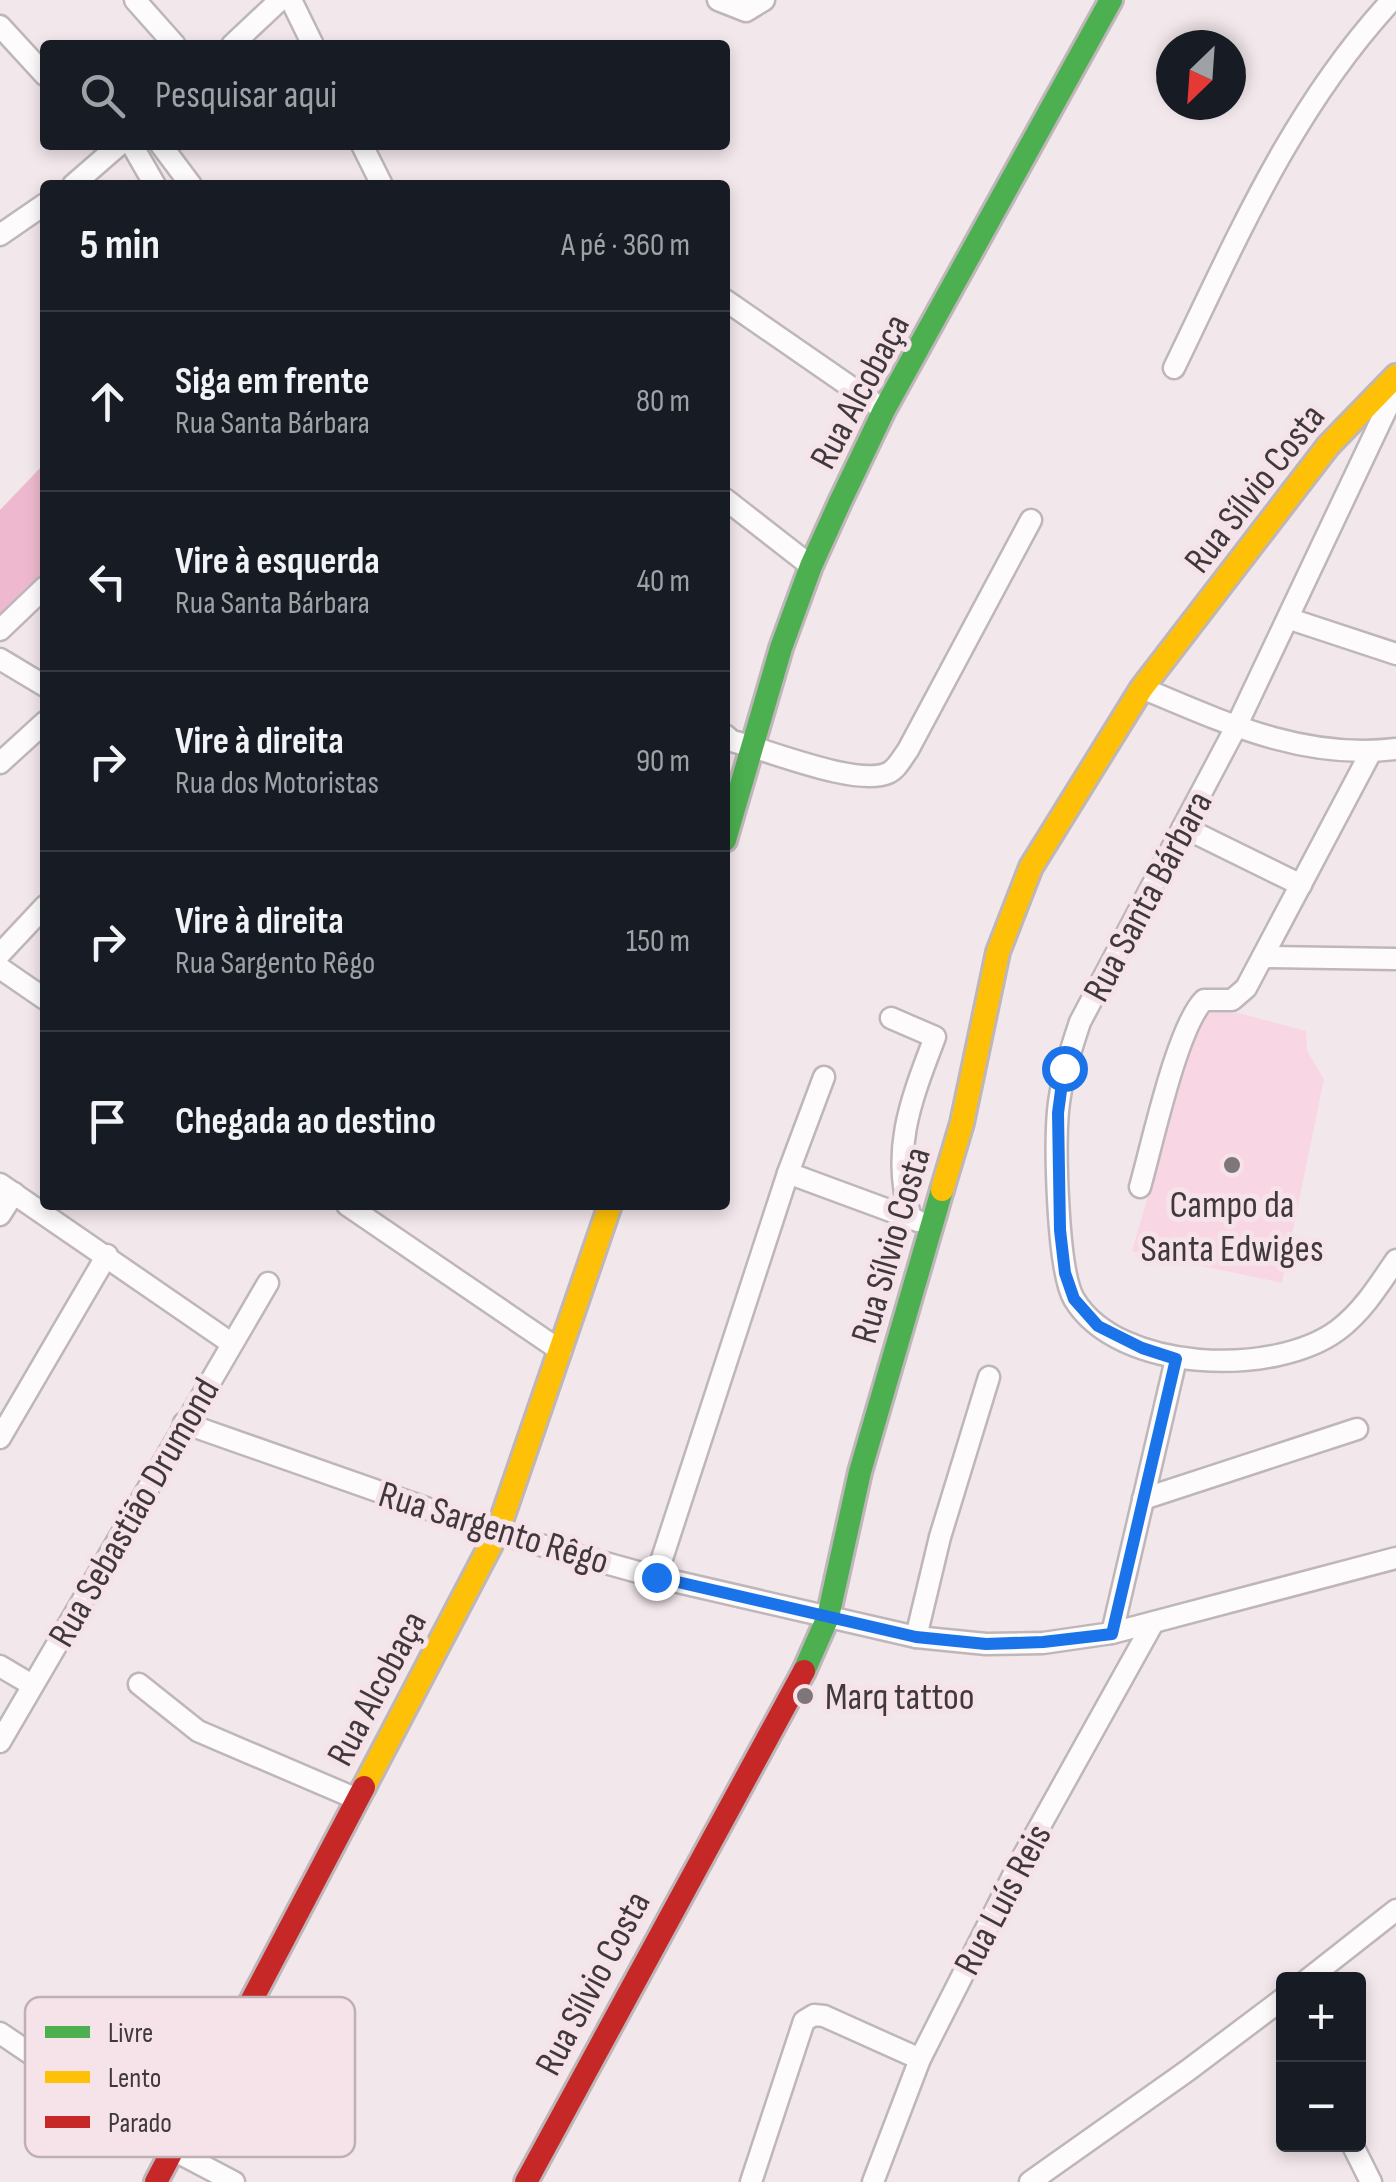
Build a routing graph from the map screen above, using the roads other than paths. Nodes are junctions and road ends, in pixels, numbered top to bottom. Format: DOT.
graph roads {
  1 [pos="135,0"];
  2 [pos="291,0"];
  3 [pos="718,0"];
  4 [pos="764,0"];
  5 [pos="1112,0"];
  6 [pos="1392,0"];
  7 [pos="268,4"];
  8 [pos="0,26"];
  9 [pos="171,40"];
  10 [pos="236,40"];
  11 [pos="311,40"];
  12 [pos="40,70"];
  13 [pos="114,150"];
  14 [pos="123,150"];
  15 [pos="164,150"];
  16 [pos="364,150"];
  17 [pos="79,180"];
  18 [pos="150,180"];
  19 [pos="187,180"];
  20 [pos="380,180"];
  21 [pos="40,207"];
  22 [pos="0,235"];
  23 [pos="730,303"];
  24 [pos="1174,368"];
  25 [pos="1396,376"];
  26 [pos="1396,388"];
  27 [pos="884,410"];
  28 [pos="730,503"];
  29 [pos="1031,520"];
  30 [pos="811,566"];
  31 [pos="40,593"];
  32 [pos="1290,619"];
  33 [pos="0,630"];
  34 [pos="1396,654"];
  35 [pos="0,659"];
  36 [pos="40,683"];
  37 [pos="1142,688"];
  38 [pos="40,726"];
  39 [pos="1236,728"];
  40 [pos="730,740"];
  41 [pos="754,746"];
  42 [pos="1396,750"];
  43 [pos="1371,752"];
  44 [pos="4,753"];
  45 [pos="730,824"];
  46 [pos="1184,827"];
  47 [pos="1301,885"];
  48 [pos="40,911"];
  49 [pos="0,954"];
  50 [pos="1263,956"];
  51 [pos="1396,959"];
  52 [pos="0,968"];
  53 [pos="40,996"];
  54 [pos="890,1018"];
  55 [pos="824,1077"];
  56 [pos="788,1173"];
  57 [pos="1140,1187"];
  58 [pos="7,1189"];
  59 [pos="353,1210"];
  60 [pos="608,1210"];
  61 [pos="0,1215"];
  62 [pos="922,1222"];
  63 [pos="108,1255"];
  64 [pos="1396,1260"];
  65 [pos="268,1283"];
  66 [pos="231,1343"];
  67 [pos="561,1352"];
  68 [pos="1176,1359"];
  69 [pos="989,1376"];
  70 [pos="8,1406"];
  71 [pos="184,1423"];
  72 [pos="1357,1429"];
  73 [pos="0,1438"];
  74 [pos="1142,1498"];
  75 [pos="497,1533"];
  76 [pos="1396,1558"];
  77 [pos="656,1577"];
  78 [pos="828,1618"];
  79 [pos="1152,1625"];
  80 [pos="1112,1634"];
  81 [pos="916,1637"];
  82 [pos="0,1666"];
  83 [pos="32,1684"];
  84 [pos="139,1684"];
  85 [pos="0,1742"];
  86 [pos="357,1798"];
  87 [pos="1396,1910"];
  88 [pos="1317,1972"];
  89 [pos="253,1997"];
  90 [pos="1276,2007"];
  91 [pos="0,2033"];
  92 [pos="25,2050"];
  93 [pos="920,2059"];
  94 [pos="1354,2152"];
  95 [pos="169,2157"];
  96 [pos="186,2157"];
  97 [pos="1042,2178"];
  98 [pos="1362,2179"];
  99 [pos="156,2182"];
  100 [pos="234,2182"];
  101 [pos="526,2182"];
  102 [pos="751,2182"];
  103 [pos="873,2182"];
  1 -- 9 [label="street"];
  2 -- 11 [label="street"];
  3 -- 4 [label="street"];
  5 -- 27 [label="street, Rua Alcobaça"];
  6 -- 24 [label="street"];
  7 -- 10 [label="street"];
  8 -- 12 [label="street"];
  13 -- 17 [label="street"];
  14 -- 18 [label="street"];
  15 -- 19 [label="street"];
  16 -- 20 [label="street"];
  21 -- 22 [label="street"];
  23 -- 27 [label="street"];
  25 -- 37 [label="street, Rua Sílvio Costa"];
  26 -- 32 [label="street, Rua Santa Bárbara"];
  27 -- 30 [label="street, Rua Alcobaça"];
  28 -- 30 [label="street"];
  29 -- 41 [label="street"];
  30 -- 41 [label="street, Rua Alcobaça"];
  31 -- 33 [label="street"];
  32 -- 34 [label="street"];
  32 -- 39 [label="street, Rua Santa Bárbara"];
  35 -- 36 [label="street"];
  37 -- 39 [label="street"];
  37 -- 62 [label="street, Rua Sílvio Costa"];
  38 -- 44 [label="street"];
  39 -- 43 [label="street"];
  39 -- 46 [label="street, Rua Santa Bárbara"];
  40 -- 41 [label="street"];
  41 -- 45 [label="street, Rua Alcobaça"];
  42 -- 43 [label="street"];
  43 -- 47 [label="street"];
  46 -- 47 [label="street"];
  46 -- 68 [label="street, Rua Santa Bárbara"];
  47 -- 50 [label="street"];
  48 -- 49 [label="street"];
  50 -- 51 [label="street"];
  50 -- 57 [label="street"];
  52 -- 53 [label="street"];
  54 -- 62 [label="street"];
  55 -- 56 [label="street"];
  56 -- 62 [label="street"];
  56 -- 77 [label="street"];
  58 -- 61 [label="street"];
  58 -- 63 [label="street"];
  59 -- 67 [label="street"];
  60 -- 67 [label="street, Rua Alcobaça"];
  62 -- 78 [label="street, Rua Sílvio Costa"];
  63 -- 66 [label="street"];
  63 -- 70 [label="street"];
  64 -- 68 [label="street, Rua Santa Bárbara"];
  65 -- 66 [label="street, Rua Sebastião Drumond"];
  66 -- 71 [label="street, Rua Sebastião Drumond"];
  67 -- 75 [label="street, Rua Alcobaça"];
  68 -- 74 [label="street"];
  69 -- 81 [label="street"];
  70 -- 73 [label="street"];
  71 -- 75 [label="street, Rua Sargento Rêgo"];
  71 -- 83 [label="street, Rua Sebastião Drumond"];
  72 -- 74 [label="street"];
  74 -- 80 [label="street"];
  75 -- 77 [label="street, Rua Sargento Rêgo"];
  75 -- 86 [label="street, Rua Alcobaça"];
  76 -- 79 [label="street, Rua Sargento Rêgo"];
  77 -- 78 [label="street, Rua Sargento Rêgo"];
  78 -- 81 [label="street, Rua Sargento Rêgo"];
  78 -- 101 [label="street, Rua Sílvio Costa"];
  79 -- 80 [label="street, Rua Sargento Rêgo"];
  79 -- 93 [label="street, Rua Luís Reis"];
  80 -- 81 [label="street, Rua Sargento Rêgo"];
  82 -- 83 [label="street"];
  83 -- 85 [label="street, Rua Sebastião Drumond"];
  84 -- 86 [label="street"];
  86 -- 89 [label="street, Rua Alcobaça"];
  87 -- 88 [label="street"];
  90 -- 97 [label="street"];
  91 -- 92 [label="street"];
  93 -- 102 [label="street"];
  93 -- 103 [label="street, Rua Luís Reis"];
  94 -- 98 [label="street"];
  95 -- 99 [label="street, Rua Alcobaça"];
  96 -- 100 [label="street"];
}
